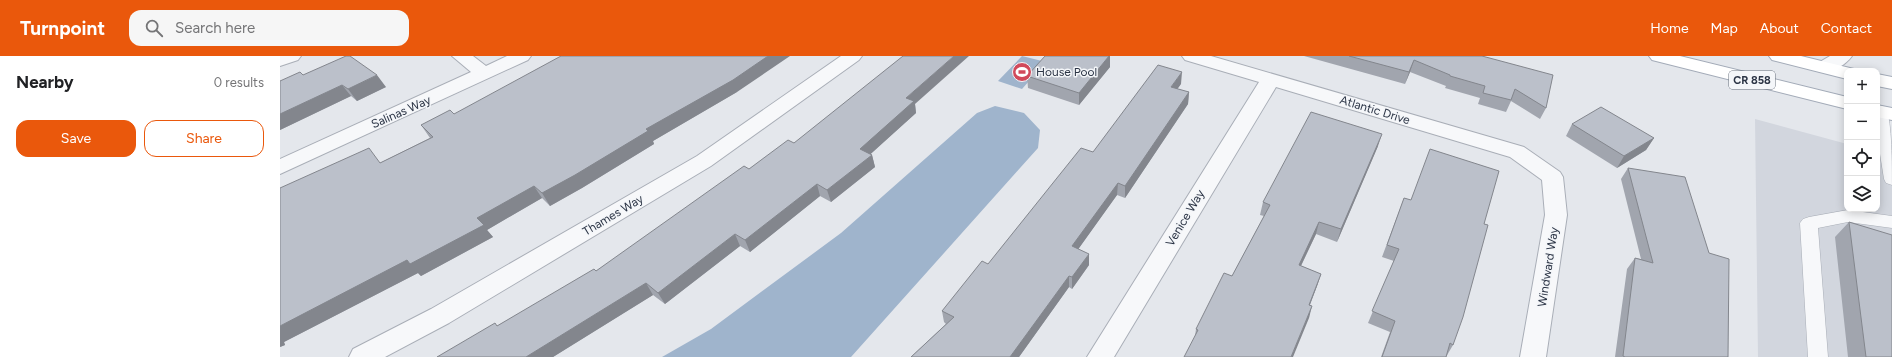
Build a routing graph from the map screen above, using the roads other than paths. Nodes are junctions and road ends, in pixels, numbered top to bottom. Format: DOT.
graph roads {
  1 [pos="292,56"];
  2 [pos="461,56"];
  3 [pos="522,56"];
  4 [pos="854,56"];
  5 [pos="1191,56"];
  6 [pos="1658,56"];
  7 [pos="1778,56"];
  8 [pos="1843,56"];
  9 [pos="280,60"];
  10 [pos="1825,68"];
  11 [pos="1844,72"];
  12 [pos="485,74"];
  13 [pos="1270,79"];
  14 [pos="1880,81"];
  15 [pos="1892,84"];
  16 [pos="1880,86"];
  17 [pos="1782,87"];
  18 [pos="1844,88"];
  19 [pos="1844,102"];
  20 [pos="1885,112"];
  21 [pos="280,167"];
  22 [pos="1552,177"];
  23 [pos="1892,179"];
  24 [pos="1892,222"];
  25 [pos="362,357"];
  26 [pos="1100,357"];
  27 [pos="1533,357"];
  28 [pos="1818,357"];
  1 -- 9 [label="street"];
  2 -- 12 [label="street"];
  3 -- 12 [label="street, Salinas Way"];
  4 -- 25 [label="street, Thames Way"];
  5 -- 13 [label="street, Atlantic Drive"];
  6 -- 17 [label="main road, CR 858"];
  7 -- 10 [label="main road, CR 858"];
  8 -- 10 [label="street"];
  10 -- 11 [label="main road, CR 858"];
  12 -- 21 [label="street, Salinas Way"];
  13 -- 22 [label="street, Atlantic Drive"];
  13 -- 26 [label="street, Venice Way"];
  14 -- 15 [label="main road"];
  15 -- 16 [label="main road"];
  17 -- 18 [label="main road"];
  17 -- 19 [label="main road, CR 858"];
  20 -- 23 [label="lane"];
  22 -- 27 [label="street, Windward Way"];
  24 -- 28 [label="lane"];
}
